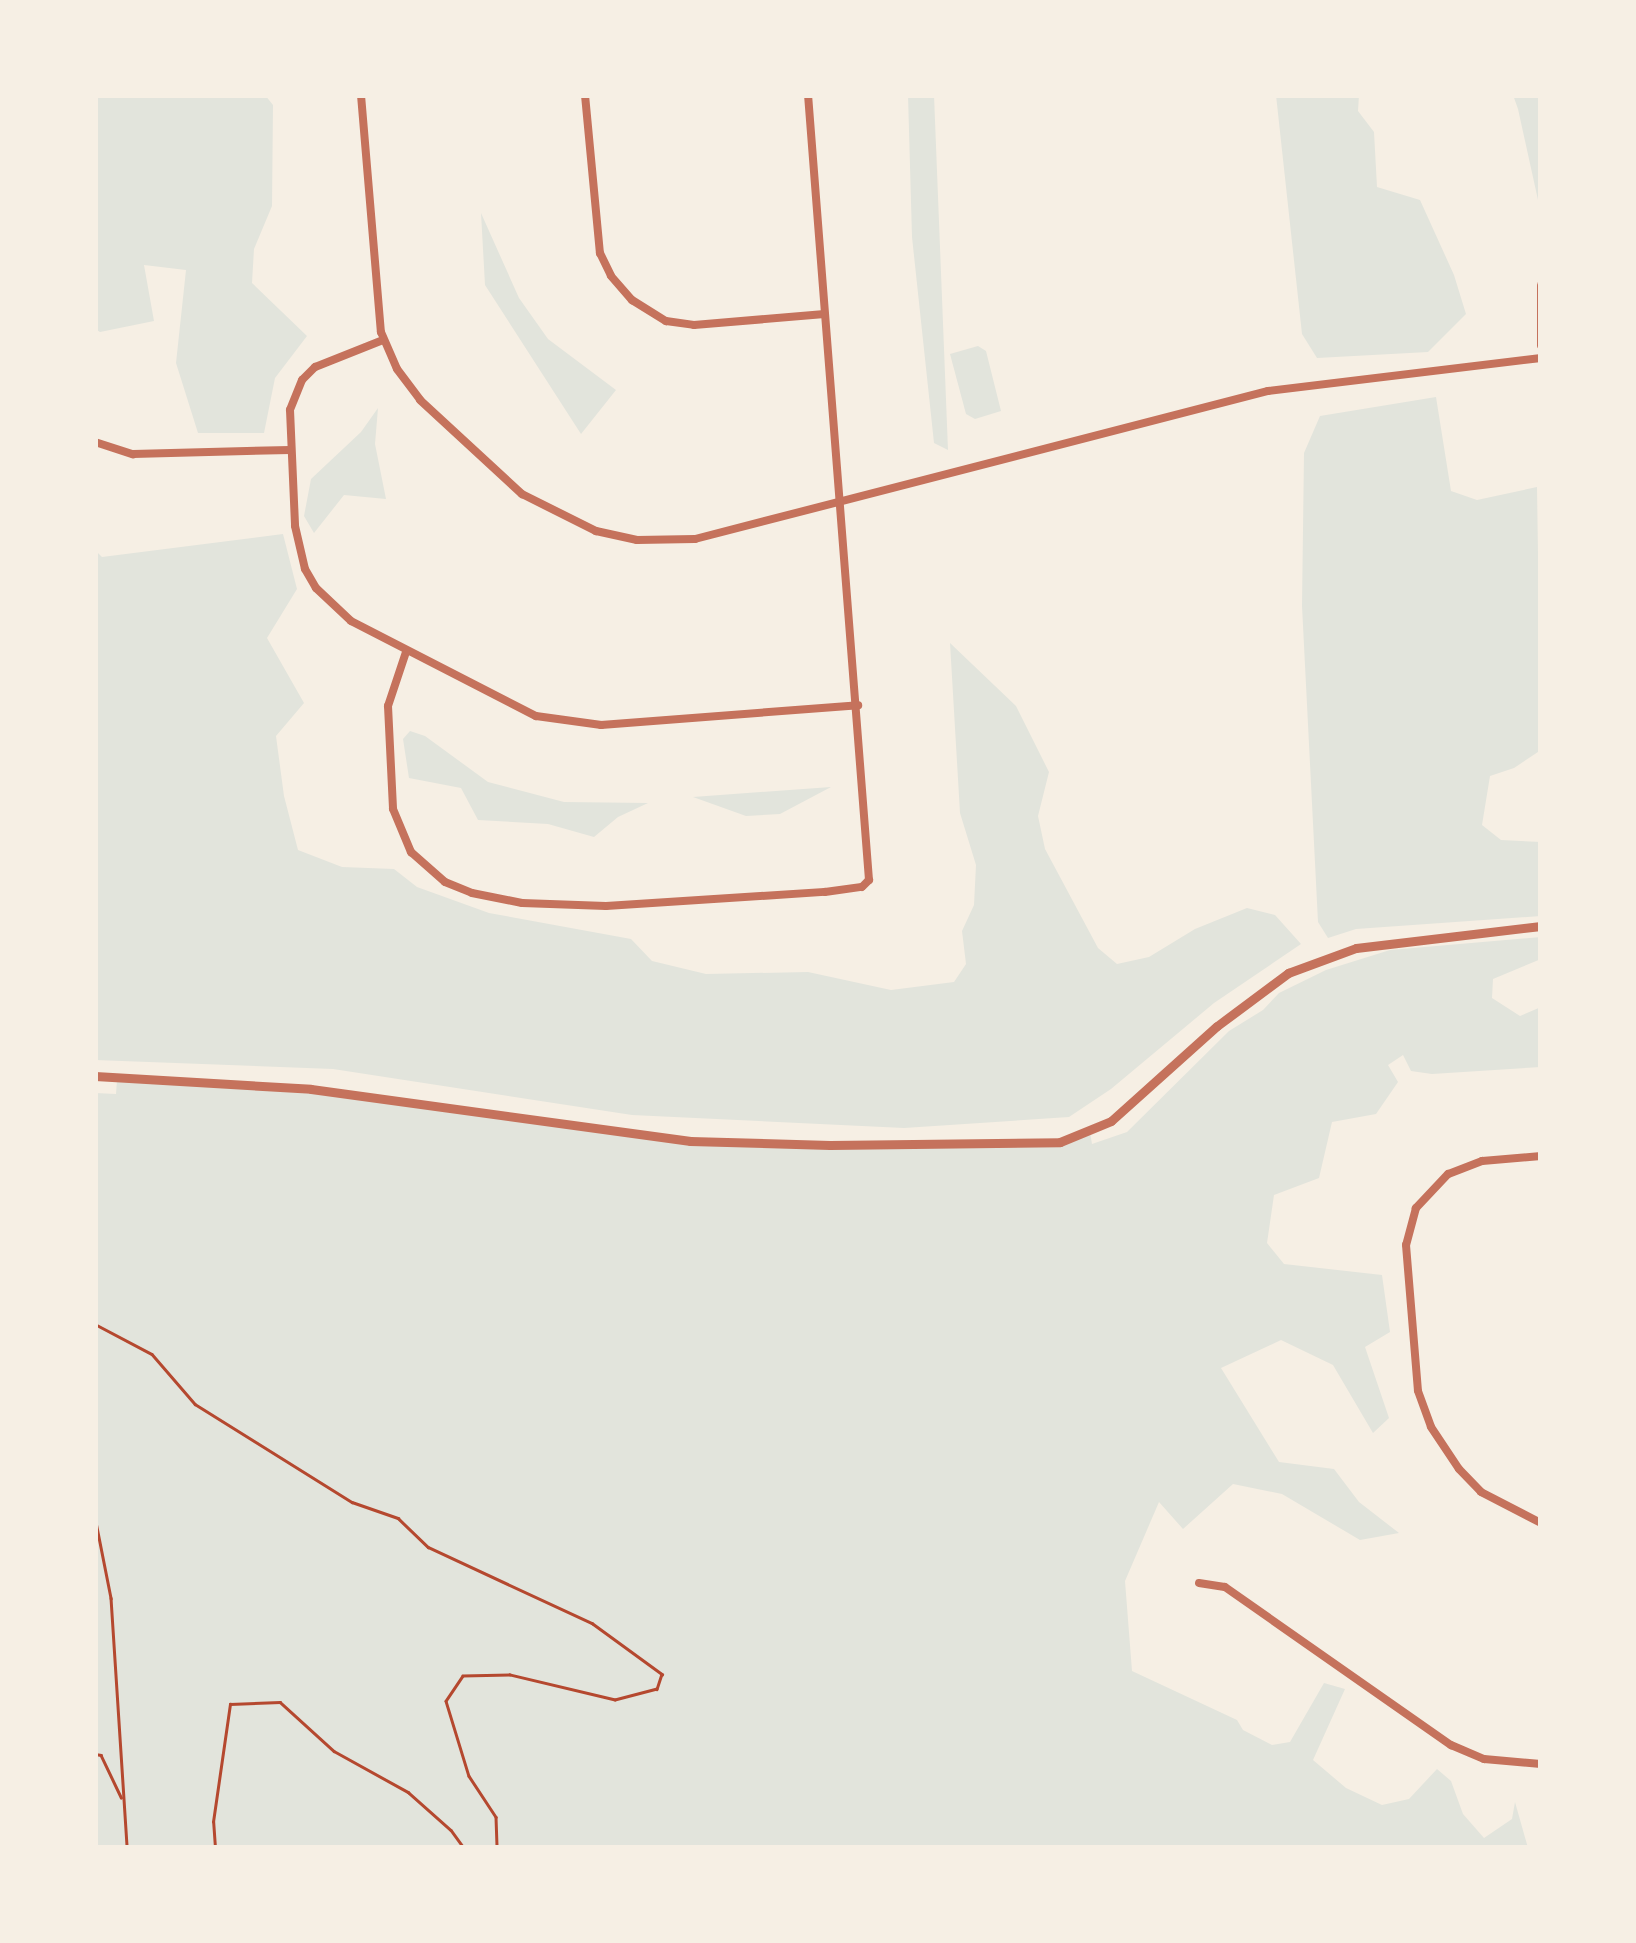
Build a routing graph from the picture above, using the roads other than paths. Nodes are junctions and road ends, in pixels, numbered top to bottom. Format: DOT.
graph roads {
  1 [pos="361,95"];
  2 [pos="586,95"];
  3 [pos="808,95"];
  4 [pos="1541,285"];
  5 [pos="826,314"];
  6 [pos="383,340"];
  7 [pos="1541,345"];
  8 [pos="1541,358"];
  9 [pos="95,442"];
  10 [pos="290,450"];
  11 [pos="842,502"];
  12 [pos="406,652"];
  13 [pos="858,705"];
  14 [pos="1541,926"];
  15 [pos="95,1076"];
  16 [pos="1541,1156"];
  17 [pos="1541,1523"];
  18 [pos="1198,1583"];
  19 [pos="1541,1764"];
  1 -- 6 [label="street"];
  2 -- 5 [label="street"];
  3 -- 5 [label="street"];
  4 -- 7 [label="street"];
  5 -- 11 [label="street"];
  6 -- 10 [label="street"];
  6 -- 11 [label="street"];
  8 -- 11 [label="street"];
  9 -- 10 [label="street"];
  10 -- 12 [label="street"];
  11 -- 13 [label="street"];
  12 -- 13 [label="street"];
  12 -- 13 [label="street"];
  14 -- 15 [label="street"];
  16 -- 17 [label="street"];
  18 -- 19 [label="street"];
}
